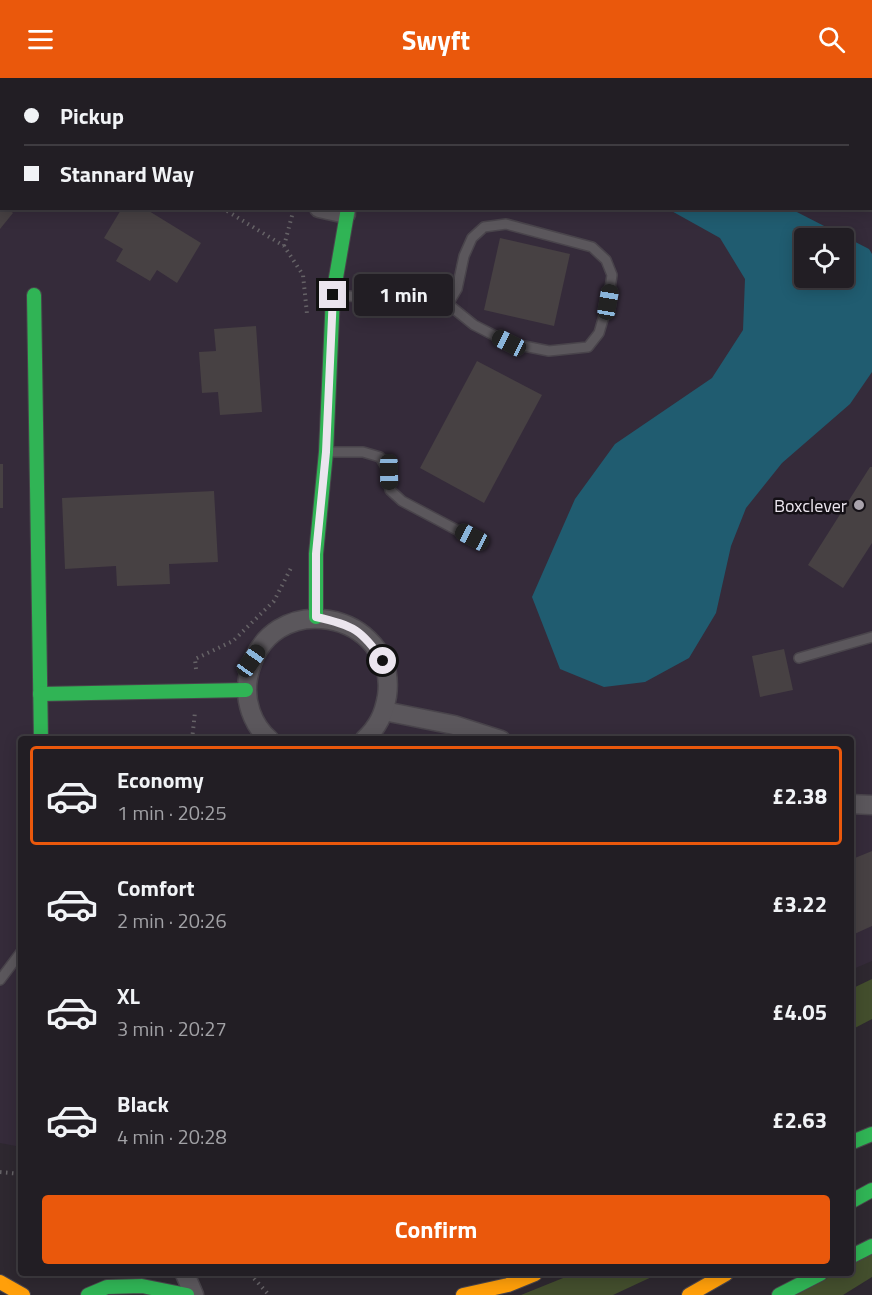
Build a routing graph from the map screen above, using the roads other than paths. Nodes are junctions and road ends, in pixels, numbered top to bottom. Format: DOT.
graph roads {
  1 [pos="347,211"];
  2 [pos="34,294"];
  3 [pos="333,295"];
  4 [pos="448,304"];
  5 [pos="326,452"];
  6 [pos="472,537"];
  7 [pos="316,617"];
  8 [pos="872,637"];
  9 [pos="799,658"];
  10 [pos="246,690"];
  11 [pos="40,694"];
  12 [pos="384,711"];
  13 [pos="41,736"];
  14 [pos="265,736"];
  15 [pos="368,736"];
  16 [pos="488,736"];
  17 [pos="854,804"];
  18 [pos="872,804"];
  19 [pos="18,956"];
  20 [pos="0,980"];
  21 [pos="872,1134"];
  22 [pos="854,1141"];
  23 [pos="872,1190"];
  24 [pos="854,1200"];
  25 [pos="872,1246"];
  26 [pos="854,1255"];
  27 [pos="119,1276"];
  28 [pos="186,1276"];
  29 [pos="530,1276"];
  30 [pos="722,1276"];
  31 [pos="816,1276"];
  32 [pos="0,1281"];
  33 [pos="107,1287"];
  34 [pos="23,1295"];
  35 [pos="88,1295"];
  36 [pos="187,1295"];
  37 [pos="194,1295"];
  38 [pos="463,1295"];
  39 [pos="689,1295"];
  40 [pos="779,1295"];
  1 -- 3 [label="main road"];
  2 -- 11 [label="main road"];
  3 -- 4 [label="lane"];
  3 -- 5 [label="main road"];
  4 -- 4 [label="lane"];
  5 -- 6 [label="lane"];
  5 -- 7 [label="main road"];
  7 -- 10 [label="street"];
  7 -- 12 [label="street"];
  8 -- 9 [label="lane"];
  10 -- 11 [label="main road"];
  10 -- 14 [label="street"];
  11 -- 13 [label="main road"];
  12 -- 15 [label="street"];
  12 -- 16 [label="street"];
  17 -- 18 [label="street"];
  19 -- 20 [label="lane"];
  21 -- 22 [label="main road"];
  23 -- 24 [label="main road"];
  25 -- 26 [label="main road"];
  27 -- 33 [label="street"];
  28 -- 37 [label="street"];
  29 -- 38 [label="main road"];
  30 -- 39 [label="main road"];
  31 -- 40 [label="main road"];
  32 -- 34 [label="main road"];
  33 -- 35 [label="main road"];
  33 -- 36 [label="main road"];
}
